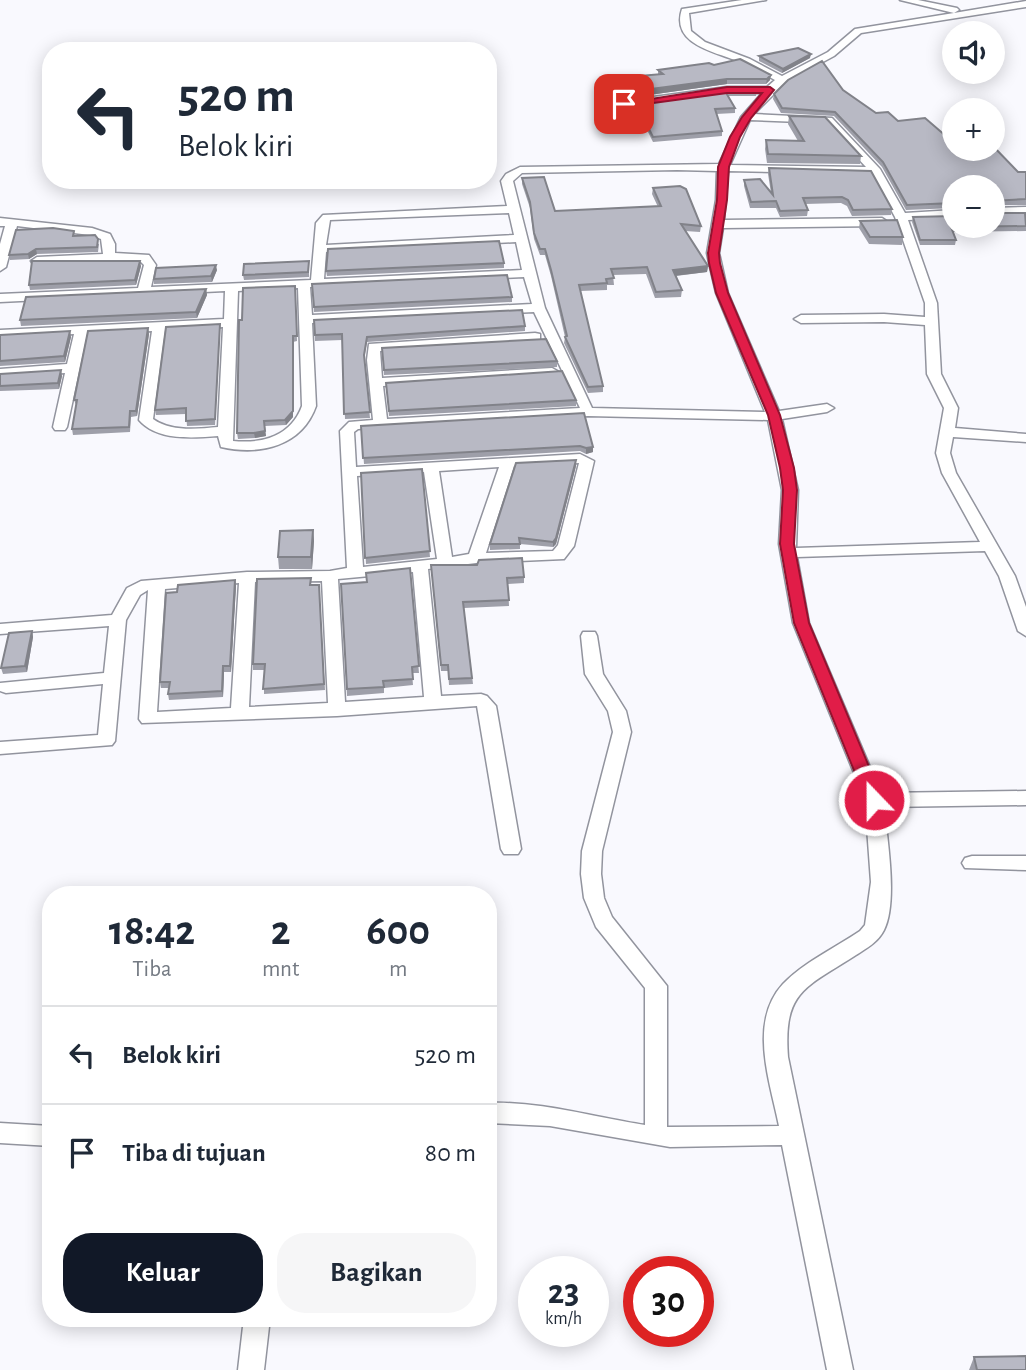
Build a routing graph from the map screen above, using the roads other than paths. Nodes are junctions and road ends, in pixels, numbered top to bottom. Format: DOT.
graph roads {
  1 [pos="761,0"];
  2 [pos="905,0"];
  3 [pos="1026,4"];
  4 [pos="965,13"];
  5 [pos="776,85"];
  6 [pos="624,104"];
  7 [pos="746,117"];
  8 [pos="723,167"];
  9 [pos="876,171"];
  10 [pos="514,209"];
  11 [pos="1026,211"];
  12 [pos="1005,212"];
  13 [pos="942,215"];
  14 [pos="902,219"];
  15 [pos="6,222"];
  16 [pos="719,224"];
  17 [pos="522,238"];
  18 [pos="320,249"];
  19 [pos="109,257"];
  20 [pos="37,261"];
  21 [pos="0,267"];
  22 [pos="530,273"];
  23 [pos="310,283"];
  24 [pos="232,287"];
  25 [pos="144,291"];
  26 [pos="0,298"];
  27 [pos="539,308"];
  28 [pos="448,312"];
  29 [pos="374,316"];
  30 [pos="801,319"];
  31 [pos="306,320"];
  32 [pos="930,321"];
  33 [pos="230,323"];
  34 [pos="159,327"];
  35 [pos="82,331"];
  36 [pos="0,334"];
  37 [pos="452,334"];
  38 [pos="535,337"];
  39 [pos="377,339"];
  40 [pos="73,368"];
  41 [pos="558,372"];
  42 [pos="0,373"];
  43 [pos="377,382"];
  44 [pos="586,407"];
  45 [pos="827,408"];
  46 [pos="774,415"];
  47 [pos="380,423"];
  48 [pos="60,427"];
  49 [pos="225,431"];
  50 [pos="946,432"];
  51 [pos="1026,438"];
  52 [pos="508,463"];
  53 [pos="431,467"];
  54 [pos="350,472"];
  55 [pos="990,546"];
  56 [pos="788,553"];
  57 [pos="476,558"];
  58 [pos="445,562"];
  59 [pos="420,565"];
  60 [pos="355,572"];
  61 [pos="330,576"];
  62 [pos="247,578"];
  63 [pos="157,583"];
  64 [pos="118,620"];
  65 [pos="0,629"];
  66 [pos="1026,631"];
  67 [pos="589,636"];
  68 [pos="111,678"];
  69 [pos="6,687"];
  70 [pos="433,701"];
  71 [pos="337,710"];
  72 [pos="240,712"];
  73 [pos="0,748"];
  74 [pos="1026,798"];
  75 [pos="874,800"];
  76 [pos="511,849"];
  77 [pos="972,863"];
  78 [pos="1026,863"];
  79 [pos="497,1112"];
  80 [pos="0,1133"];
  81 [pos="42,1135"];
  82 [pos="792,1135"];
  83 [pos="656,1136"];
  84 [pos="256,1327"];
  85 [pos="251,1370"];
  86 [pos="840,1370"];
  1 -- 5 [label="street"];
  2 -- 4 [label="street"];
  3 -- 4 [label="street"];
  4 -- 5 [label="street"];
  5 -- 6 [label="street"];
  5 -- 7 [label="street"];
  7 -- 8 [label="street"];
  7 -- 9 [label="street"];
  8 -- 9 [label="street"];
  8 -- 10 [label="street"];
  8 -- 16 [label="street"];
  9 -- 14 [label="street"];
  10 -- 17 [label="street"];
  10 -- 18 [label="street"];
  11 -- 12 [label="street"];
  13 -- 14 [label="street"];
  14 -- 16 [label="street"];
  14 -- 32 [label="street"];
  15 -- 19 [label="street"];
  15 -- 21 [label="street"];
  16 -- 46 [label="street"];
  17 -- 18 [label="street"];
  17 -- 22 [label="street"];
  18 -- 23 [label="street"];
  19 -- 20 [label="street"];
  19 -- 25 [label="street"];
  22 -- 23 [label="street"];
  22 -- 27 [label="street"];
  23 -- 24 [label="street"];
  23 -- 31 [label="street"];
  24 -- 25 [label="street"];
  24 -- 33 [label="street"];
  25 -- 26 [label="street"];
  27 -- 28 [label="street"];
  27 -- 44 [label="street"];
  28 -- 29 [label="street"];
  28 -- 37 [label="street"];
  29 -- 31 [label="street"];
  29 -- 39 [label="street"];
  30 -- 32 [label="street"];
  31 -- 49 [label="street"];
  32 -- 50 [label="street"];
  33 -- 34 [label="street"];
  33 -- 49 [label="street"];
  34 -- 35 [label="street"];
  34 -- 49 [label="street"];
  35 -- 36 [label="street"];
  35 -- 40 [label="street"];
  38 -- 43 [label="street"];
  40 -- 42 [label="street"];
  40 -- 48 [label="street"];
  41 -- 43 [label="street"];
  43 -- 47 [label="street"];
  45 -- 46 [label="street"];
  46 -- 47 [label="street"];
  46 -- 56 [label="street"];
  47 -- 54 [label="street"];
  50 -- 51 [label="street"];
  50 -- 55 [label="street"];
  52 -- 53 [label="street"];
  52 -- 57 [label="street"];
  52 -- 57 [label="street"];
  53 -- 54 [label="street"];
  53 -- 58 [label="street"];
  54 -- 60 [label="street"];
  55 -- 56 [label="street"];
  55 -- 66 [label="street"];
  56 -- 75 [label="street"];
  57 -- 58 [label="street"];
  58 -- 59 [label="street"];
  59 -- 60 [label="street"];
  59 -- 70 [label="street"];
  60 -- 61 [label="street"];
  61 -- 62 [label="street"];
  61 -- 71 [label="street"];
  62 -- 63 [label="street"];
  62 -- 72 [label="street"];
  63 -- 64 [label="street"];
  63 -- 72 [label="street"];
  64 -- 65 [label="street"];
  64 -- 68 [label="street"];
  67 -- 83 [label="street"];
  68 -- 69 [label="street"];
  68 -- 73 [label="street"];
  70 -- 71 [label="street"];
  70 -- 76 [label="street"];
  71 -- 72 [label="street"];
  74 -- 75 [label="street"];
  75 -- 82 [label="street"];
  77 -- 78 [label="street"];
  79 -- 83 [label="street"];
  80 -- 81 [label="street"];
  82 -- 83 [label="street"];
  82 -- 86 [label="street"];
  84 -- 85 [label="street"];
}
